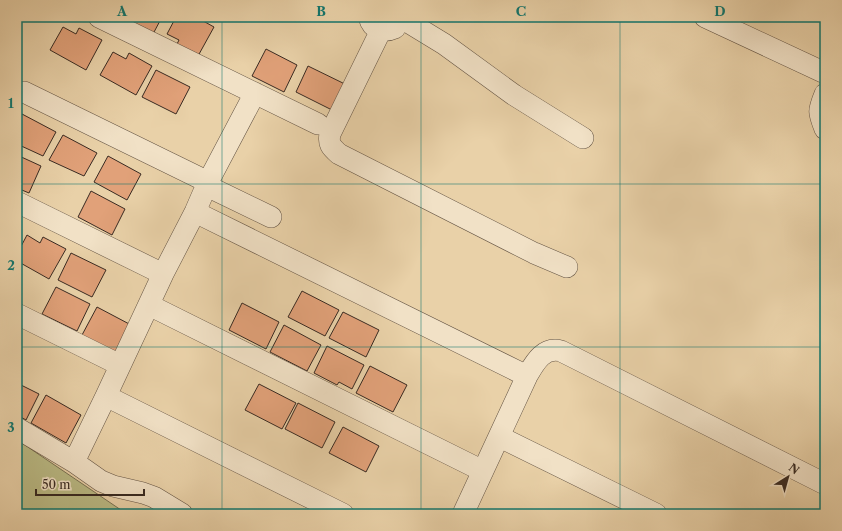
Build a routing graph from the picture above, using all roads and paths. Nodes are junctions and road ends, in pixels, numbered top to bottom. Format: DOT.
graph roads {
  1 [pos="99,17"];
  2 [pos="705,17"];
  3 [pos="403,18"];
  4 [pos="375,23"];
  5 [pos="825,73"];
  6 [pos="24,92"];
  7 [pos="254,93"];
  8 [pos="825,94"];
  9 [pos="318,124"];
  10 [pos="825,129"];
  11 [pos="583,138"];
  12 [pos="208,184"];
  13 [pos="17,202"];
  14 [pos="194,212"];
  15 [pos="271,217"];
  16 [pos="567,267"];
  17 [pos="163,274"];
  18 [pos="149,305"];
  19 [pos="17,314"];
  20 [pos="120,365"];
  21 [pos="527,376"];
  22 [pos="106,396"];
  23 [pos="17,428"];
  24 [pos="500,437"];
  25 [pos="74,462"];
  26 [pos="483,471"];
  27 [pos="825,484"];
  28 [pos="182,514"];
  29 [pos="343,514"];
  30 [pos="463,514"];
  31 [pos="656,514"];
  1 -- 7 [label="street"];
  2 -- 5 [label="street"];
  3 -- 4 [label="street"];
  3 -- 11 [label="street"];
  4 -- 16 [label="street"];
  6 -- 12 [label="street"];
  7 -- 9 [label="street"];
  7 -- 12 [label="street"];
  8 -- 10 [label="street"];
  12 -- 14 [label="street"];
  12 -- 15 [label="street"];
  13 -- 17 [label="street"];
  14 -- 17 [label="street"];
  14 -- 21 [label="street"];
  17 -- 18 [label="street"];
  18 -- 20 [label="street"];
  18 -- 26 [label="street"];
  19 -- 20 [label="street"];
  20 -- 22 [label="street"];
  21 -- 24 [label="street"];
  21 -- 27 [label="street"];
  22 -- 25 [label="street"];
  22 -- 29 [label="street"];
  23 -- 25 [label="street"];
  24 -- 26 [label="street"];
  24 -- 31 [label="street"];
  25 -- 28 [label="street"];
  26 -- 30 [label="street"];
}
